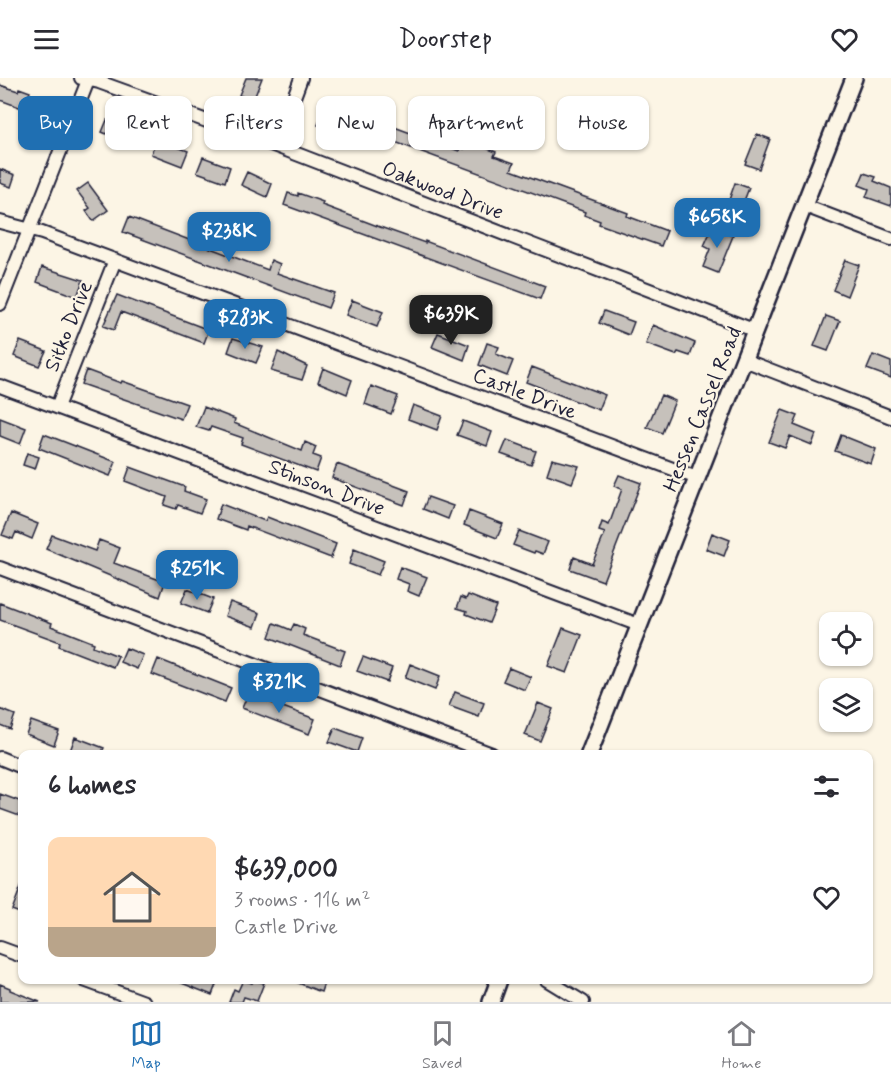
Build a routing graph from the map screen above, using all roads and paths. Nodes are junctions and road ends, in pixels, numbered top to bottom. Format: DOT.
graph roads {
  1 [pos="301,78"];
  2 [pos="854,78"];
  3 [pos="86,79"];
  4 [pos="294,96"];
  5 [pos="204,121"];
  6 [pos="286,150"];
  7 [pos="805,206"];
  8 [pos="0,222"];
  9 [pos="29,231"];
  10 [pos="891,239"];
  11 [pos="115,260"];
  12 [pos="0,304"];
  13 [pos="756,331"];
  14 [pos="744,360"];
  15 [pos="0,386"];
  16 [pos="57,407"];
  17 [pos="891,417"];
  18 [pos="698,478"];
  19 [pos="0,568"];
  20 [pos="639,625"];
  21 [pos="481,750"];
  22 [pos="591,750"];
  23 [pos="0,758"];
  24 [pos="18,765"];
  25 [pos="0,948"];
  26 [pos="18,955"];
  27 [pos="95,984"];
  28 [pos="498,984"];
  29 [pos="554,984"];
  30 [pos="144,1002"];
  31 [pos="491,1002"];
  32 [pos="583,1002"];
  1 -- 4 [label="street"];
  2 -- 7 [label="main road, Hessen Cassel Road"];
  3 -- 5 [label="street, Oakwood Drive"];
  3 -- 9 [label="street"];
  6 -- 13 [label="street, Oakwood Drive"];
  7 -- 10 [label="street"];
  7 -- 13 [label="main road, Hessen Cassel Road"];
  8 -- 9 [label="street, Castle Drive"];
  9 -- 11 [label="street, Castle Drive"];
  9 -- 12 [label="street"];
  11 -- 16 [label="street, Sitko Drive"];
  11 -- 18 [label="street, Castle Drive"];
  13 -- 14 [label="main road, Hessen Cassel Road"];
  14 -- 17 [label="street"];
  14 -- 18 [label="main road, Hessen Cassel Road"];
  15 -- 16 [label="street, Stinson Drive"];
  16 -- 20 [label="street, Stinson Drive"];
  18 -- 20 [label="main road, Hessen Cassel Road"];
  19 -- 21 [label="street"];
  20 -- 22 [label="main road, Hessen Cassel Road"];
  23 -- 24 [label="street"];
  25 -- 26 [label="street"];
  27 -- 30 [label="street"];
  28 -- 31 [label="main road"];
  29 -- 32 [label="street"];
}
